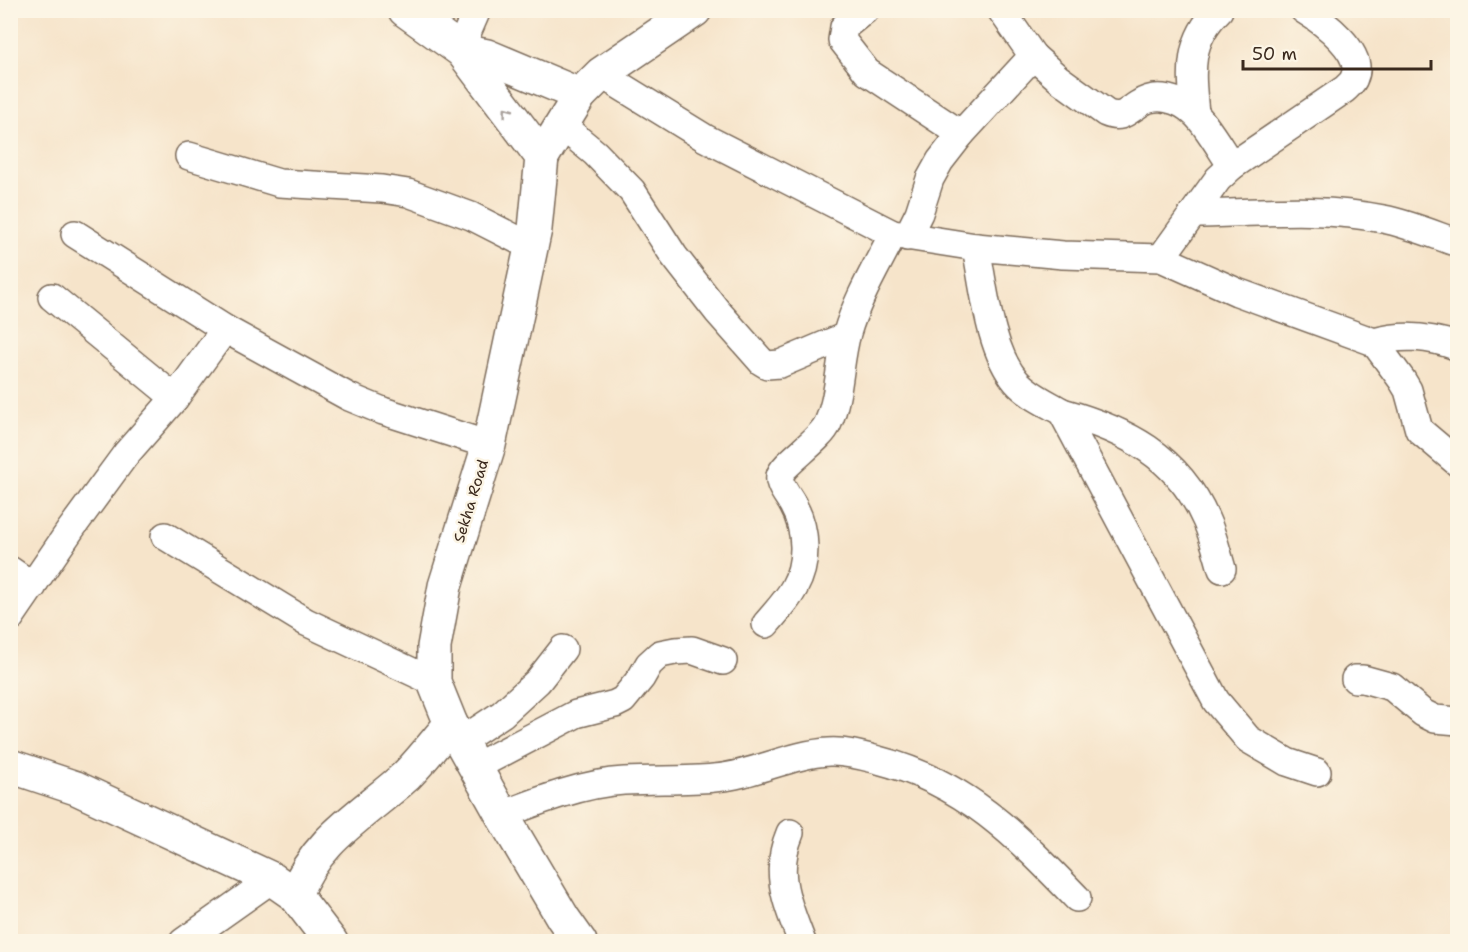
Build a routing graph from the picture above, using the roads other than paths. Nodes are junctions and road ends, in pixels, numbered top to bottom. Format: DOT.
graph roads {
  1 [pos="405,10"];
  2 [pos="477,10"];
  3 [pos="695,10"];
  4 [pos="865,10"];
  5 [pos="1001,10"];
  6 [pos="1219,10"];
  7 [pos="1304,10"];
  8 [pos="461,50"];
  9 [pos="1033,56"];
  10 [pos="590,85"];
  11 [pos="1195,113"];
  12 [pos="561,125"];
  13 [pos="961,134"];
  14 [pos="189,156"];
  15 [pos="542,157"];
  16 [pos="1232,166"];
  17 [pos="1194,214"];
  18 [pos="75,234"];
  19 [pos="900,235"];
  20 [pos="1458,243"];
  21 [pos="532,247"];
  22 [pos="976,247"];
  23 [pos="1161,258"];
  24 [pos="52,297"];
  25 [pos="225,329"];
  26 [pos="846,336"];
  27 [pos="1374,342"];
  28 [pos="1458,346"];
  29 [pos="175,398"];
  30 [pos="1062,412"];
  31 [pos="489,445"];
  32 [pos="1458,463"];
  33 [pos="165,536"];
  34 [pos="1222,568"];
  35 [pos="10,570"];
  36 [pos="33,585"];
  37 [pos="10,618"];
  38 [pos="766,624"];
  39 [pos="563,649"];
  40 [pos="723,661"];
  41 [pos="1355,680"];
  42 [pos="434,681"];
  43 [pos="1458,721"];
  44 [pos="462,744"];
  45 [pos="10,766"];
  46 [pos="1317,772"];
  47 [pos="502,815"];
  48 [pos="790,833"];
  49 [pos="283,887"];
  50 [pos="1077,898"];
  51 [pos="183,942"];
  52 [pos="331,942"];
  53 [pos="580,942"];
  54 [pos="802,942"];
  1 -- 8 [label="street"];
  2 -- 8 [label="street"];
  3 -- 10 [label="street"];
  4 -- 13 [label="street"];
  5 -- 9 [label="street"];
  6 -- 11 [label="street"];
  7 -- 16 [label="street"];
  8 -- 10 [label="street"];
  15 -- 8 [label="street, one-way"];
  9 -- 11 [label="street"];
  9 -- 13 [label="street"];
  10 -- 12 [label="street"];
  10 -- 19 [label="street"];
  11 -- 16 [label="street"];
  12 -- 15 [label="street"];
  12 -- 26 [label="street"];
  13 -- 19 [label="street"];
  14 -- 21 [label="street"];
  15 -- 21 [label="street, Sekha Road"];
  16 -- 17 [label="street"];
  17 -- 20 [label="street"];
  17 -- 23 [label="street"];
  18 -- 25 [label="street"];
  19 -- 22 [label="street"];
  19 -- 26 [label="street"];
  21 -- 31 [label="street, Sekha Road"];
  22 -- 23 [label="street"];
  22 -- 30 [label="street"];
  23 -- 27 [label="street"];
  24 -- 29 [label="street"];
  25 -- 29 [label="street"];
  25 -- 31 [label="street"];
  26 -- 38 [label="street"];
  27 -- 28 [label="street"];
  27 -- 32 [label="street"];
  29 -- 36 [label="street"];
  30 -- 34 [label="street"];
  30 -- 46 [label="street"];
  31 -- 42 [label="street, Sekha Road"];
  33 -- 42 [label="street"];
  35 -- 36 [label="street"];
  36 -- 37 [label="street"];
  39 -- 44 [label="street"];
  40 -- 44 [label="street"];
  41 -- 43 [label="street"];
  42 -- 44 [label="street, Sekha Road"];
  44 -- 47 [label="street, Sekha Road"];
  44 -- 49 [label="street"];
  45 -- 49 [label="street"];
  47 -- 50 [label="street"];
  47 -- 53 [label="street, Sekha Road"];
  48 -- 54 [label="street"];
  49 -- 51 [label="street"];
  49 -- 52 [label="street"];
}
